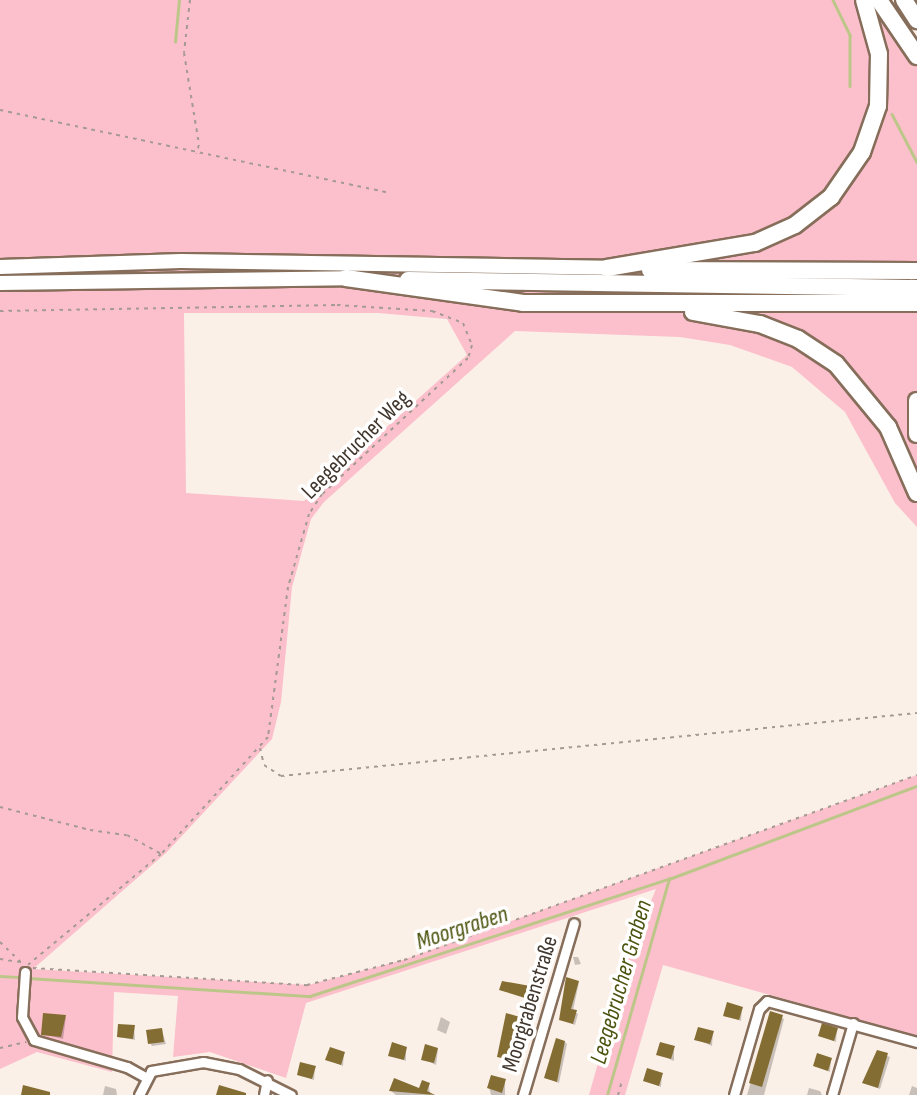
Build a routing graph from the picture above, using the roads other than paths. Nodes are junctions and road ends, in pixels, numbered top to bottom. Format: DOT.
graph roads {
  1 [pos="864,0"];
  2 [pos="879,0"];
  3 [pos="904,0"];
  4 [pos="917,20"];
  5 [pos="917,57"];
  6 [pos="0,267"];
  7 [pos="607,268"];
  8 [pos="917,271"];
  9 [pos="346,278"];
  10 [pos="0,283"];
  11 [pos="917,288"];
  12 [pos="917,303"];
  13 [pos="642,304"];
  14 [pos="917,401"];
  15 [pos="917,434"];
  16 [pos="917,493"];
  17 [pos="574,923"];
  18 [pos="25,974"];
  19 [pos="853,1023"];
  20 [pos="917,1042"];
  21 [pos="145,1077"];
  22 [pos="267,1080"];
  23 [pos="139,1095"];
  24 [pos="264,1095"];
  25 [pos="292,1095"];
  26 [pos="523,1095"];
  27 [pos="734,1095"];
  28 [pos="832,1095"];
  1 -- 7 [label="highway"];
  2 -- 5 [label="highway"];
  3 -- 4 [label="highway"];
  6 -- 7 [label="highway"];
  7 -- 8 [label="highway"];
  9 -- 10 [label="highway"];
  9 -- 11 [label="highway"];
  9 -- 13 [label="highway"];
  12 -- 13 [label="highway"];
  13 -- 16 [label="highway"];
  14 -- 15 [label="highway"];
  17 -- 26 [label="street, Moorgrabenstraße"];
  18 -- 21 [label="street"];
  19 -- 20 [label="street"];
  19 -- 27 [label="street"];
  19 -- 28 [label="street"];
  21 -- 22 [label="street"];
  21 -- 23 [label="street"];
  22 -- 24 [label="street"];
  22 -- 25 [label="street"];
}
